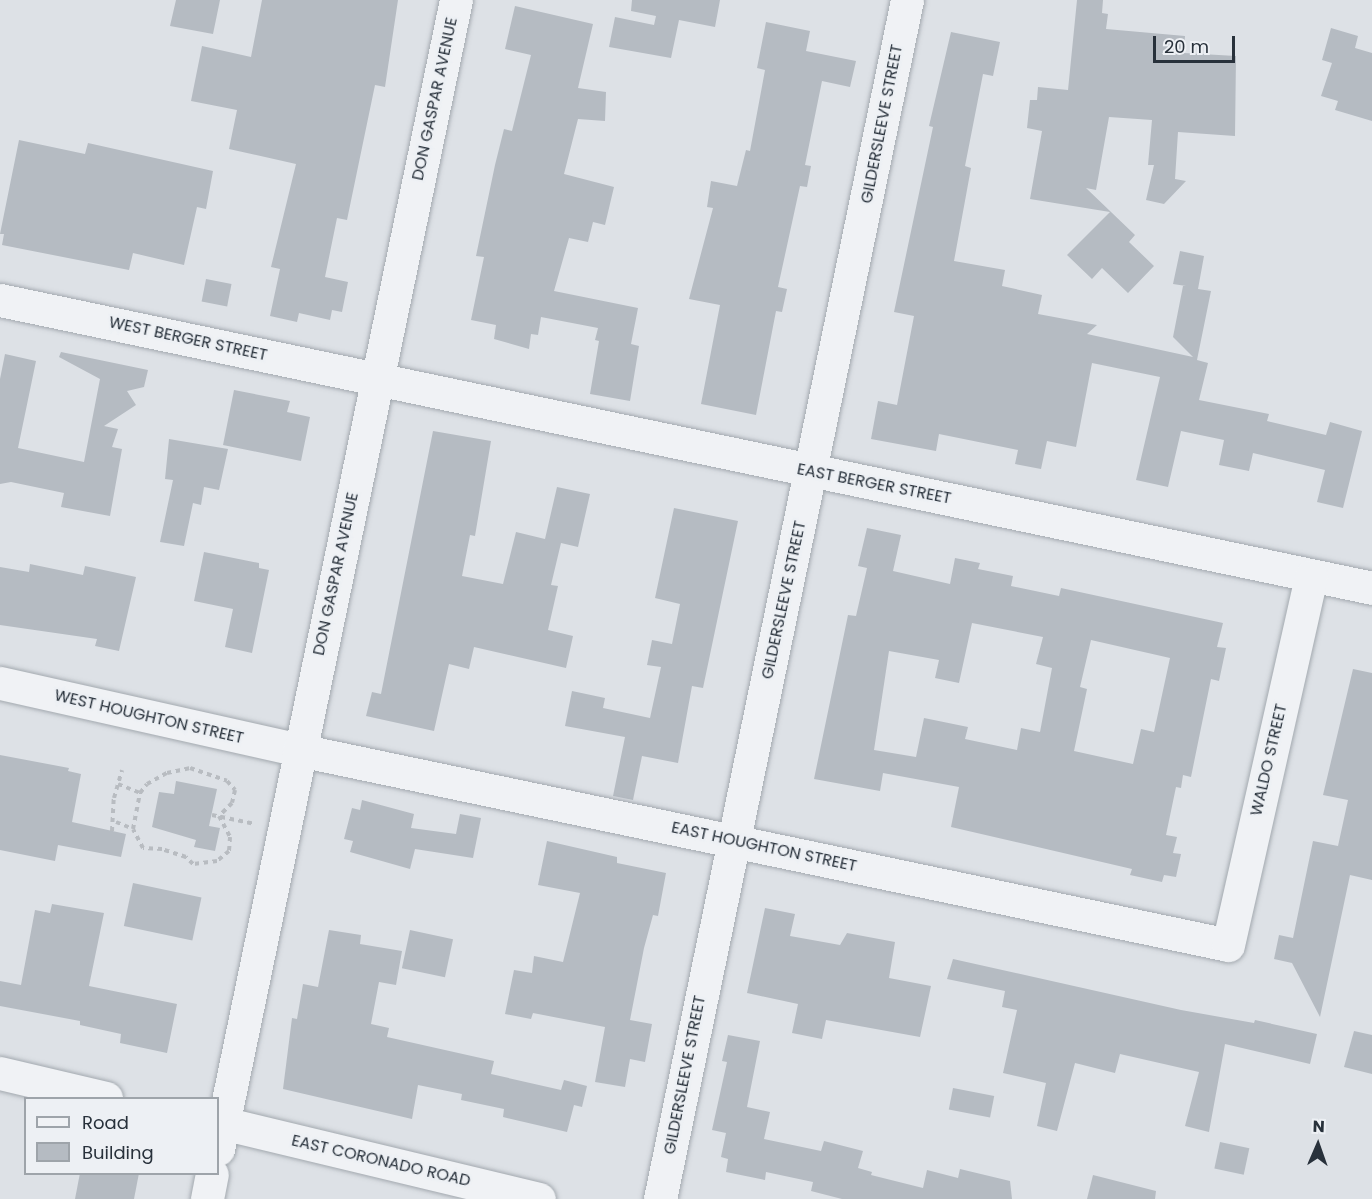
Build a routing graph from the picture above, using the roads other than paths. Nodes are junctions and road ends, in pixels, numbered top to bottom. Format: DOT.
graph roads {
  1 [pos="456,0"];
  2 [pos="907,0"];
  3 [pos="0,300"];
  4 [pos="377,379"];
  5 [pos="811,472"];
  6 [pos="1311,576"];
  7 [pos="1372,588"];
  8 [pos="0,683"];
  9 [pos="299,750"];
  10 [pos="733,840"];
  11 [pos="1228,945"];
  12 [pos="0,1073"];
  13 [pos="102,1097"];
  14 [pos="219,1131"];
  15 [pos="212,1175"];
  16 [pos="207,1199"];
  17 [pos="539,1199"];
  18 [pos="660,1199"];
  1 -- 4 [label="street, DON GASPAR AVENUE"];
  2 -- 5 [label="street, GILDERSLEEVE STREET"];
  3 -- 4 [label="street, WEST BERGER STREET"];
  4 -- 5 [label="street, EAST BERGER STREET"];
  4 -- 9 [label="street, DON GASPAR AVENUE"];
  5 -- 6 [label="street, EAST BERGER STREET"];
  5 -- 10 [label="street, GILDERSLEEVE STREET"];
  6 -- 7 [label="street, EAST BERGER STREET"];
  6 -- 11 [label="street, WALDO STREET"];
  8 -- 9 [label="street, WEST HOUGHTON STREET"];
  9 -- 10 [label="street, EAST HOUGHTON STREET"];
  9 -- 14 [label="street, DON GASPAR AVENUE"];
  10 -- 11 [label="street, EAST HOUGHTON STREET"];
  10 -- 18 [label="street, GILDERSLEEVE STREET"];
  12 -- 13 [label="street"];
  14 -- 17 [label="street, EAST CORONADO ROAD"];
  15 -- 16 [label="street"];
}
